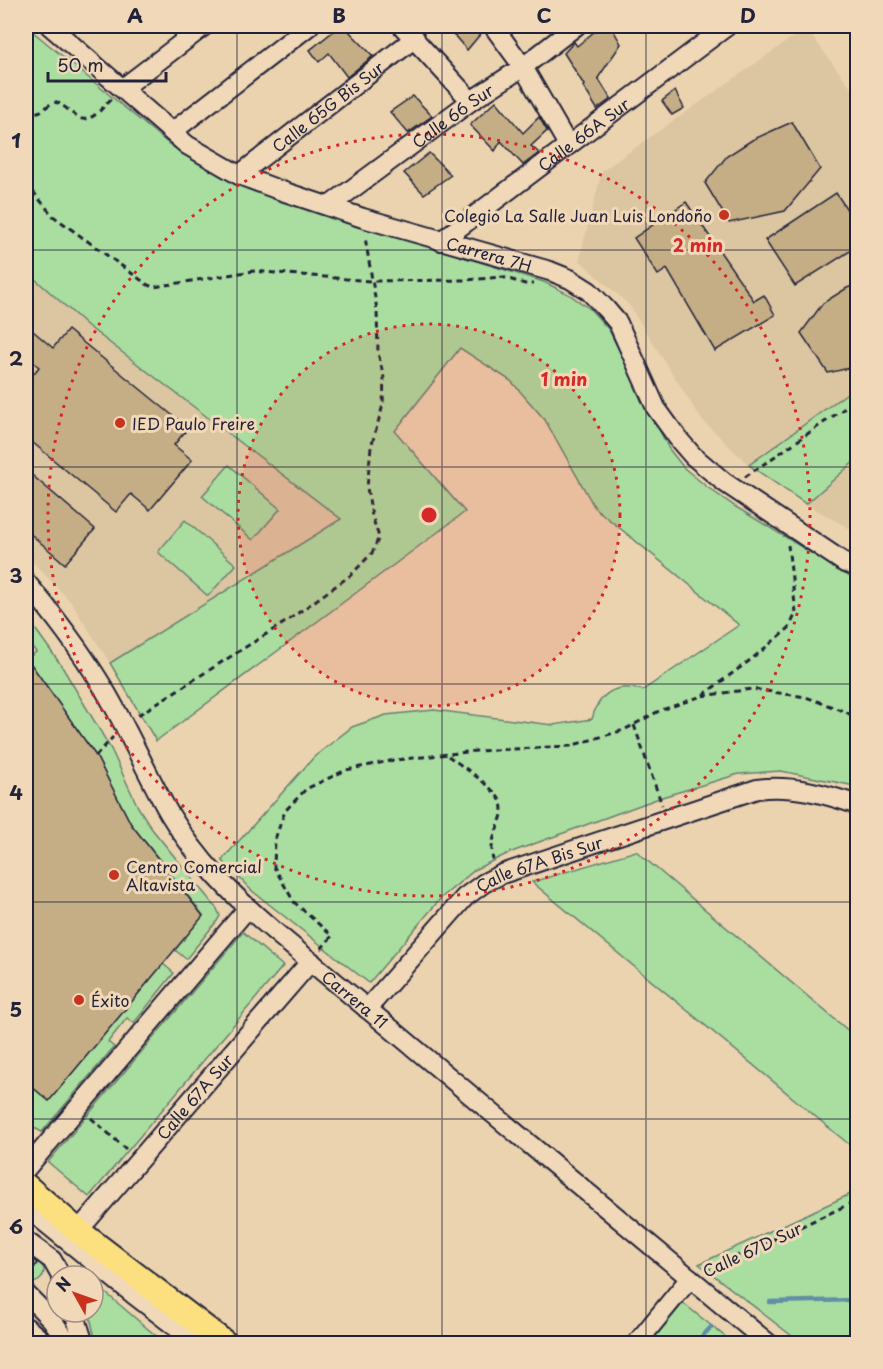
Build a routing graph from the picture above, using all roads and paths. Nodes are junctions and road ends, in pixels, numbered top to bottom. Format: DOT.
graph roads {
  1 [pos="50,26"];
  2 [pos="309,26"];
  3 [pos="493,26"];
  4 [pos="576,26"];
  5 [pos="727,26"];
  6 [pos="200,27"];
  7 [pos="408,32"];
  8 [pos="523,67"];
  9 [pos="123,88"];
  10 [pos="471,101"];
  11 [pos="26,110"];
  12 [pos="172,132"];
  13 [pos="568,144"];
  14 [pos="239,175"];
  15 [pos="26,183"];
  16 [pos="329,206"];
  17 [pos="363,218"];
  18 [pos="441,241"];
  19 [pos="550,271"];
  20 [pos="371,281"];
  21 [pos="858,399"];
  22 [pos="731,487"];
  23 [pos="786,523"];
  24 [pos="858,567"];
  25 [pos="26,582"];
  26 [pos="702,696"];
  27 [pos="858,719"];
  28 [pos="124,724"];
  29 [pos="634,725"];
  30 [pos="447,754"];
  31 [pos="96,756"];
  32 [pos="858,805"];
  33 [pos="667,819"];
  34 [pos="497,877"];
  35 [pos="248,909"];
  36 [pos="311,962"];
  37 [pos="368,1009"];
  38 [pos="78,1107"];
  39 [pos="139,1160"];
  40 [pos="26,1169"];
  41 [pos="26,1186"];
  42 [pos="858,1200"];
  43 [pos="26,1207"];
  44 [pos="78,1231"];
  45 [pos="26,1241"];
  46 [pos="54,1264"];
  47 [pos="690,1278"];
  48 [pos="26,1294"];
  49 [pos="175,1305"];
  50 [pos="78,1324"];
  51 [pos="26,1327"];
  52 [pos="757,1340"];
  53 [pos="46,1344"];
  54 [pos="69,1344"];
  55 [pos="84,1344"];
  56 [pos="200,1344"];
  57 [pos="226,1344"];
  58 [pos="636,1344"];
  1 -- 9 [label="street, Carrera 7H"];
  2 -- 12 [label="street"];
  3 -- 8 [label="street"];
  4 -- 8 [label="street, Calle 66 Sur"];
  5 -- 13 [label="street, Calle 66A Sur"];
  6 -- 9 [label="street"];
  7 -- 10 [label="street"];
  7 -- 14 [label="street, Calle 65G Bis Sur"];
  8 -- 10 [label="street, Calle 66 Sur"];
  8 -- 13 [label="street"];
  9 -- 11 [label="path"];
  9 -- 12 [label="street, Carrera 7H"];
  10 -- 16 [label="street, Calle 66 Sur"];
  12 -- 14 [label="street, Carrera 7H"];
  13 -- 18 [label="street, Calle 66A Sur"];
  14 -- 16 [label="street, Carrera 7H"];
  15 -- 20 [label="path"];
  16 -- 17 [label="street, Carrera 7H"];
  17 -- 18 [label="street, Carrera 7H"];
  17 -- 20 [label="path"];
  18 -- 19 [label="street, Carrera 7H"];
  19 -- 20 [label="path"];
  19 -- 22 [label="street, Carrera 7H"];
  20 -- 28 [label="path"];
  21 -- 22 [label="path"];
  22 -- 23 [label="street, Carrera 7H"];
  23 -- 24 [label="street, Carrera 7H"];
  23 -- 26 [label="path"];
  25 -- 28 [label="street, Carrera 11"];
  26 -- 27 [label="path"];
  26 -- 29 [label="path"];
  28 -- 31 [label="path"];
  28 -- 35 [label="street, Carrera 11"];
  29 -- 30 [label="path"];
  29 -- 33 [label="path"];
  30 -- 34 [label="path"];
  30 -- 36 [label="path"];
  32 -- 33 [label="street, Calle 67A Bis Sur"];
  33 -- 34 [label="street, Calle 67A Bis Sur"];
  34 -- 37 [label="street, Calle 67A Bis Sur"];
  35 -- 36 [label="street, Carrera 11"];
  35 -- 38 [label="street"];
  36 -- 37 [label="street, Carrera 11"];
  36 -- 39 [label="street, Calle 67A Sur"];
  37 -- 47 [label="street, Carrera 11"];
  38 -- 39 [label="path"];
  38 -- 40 [label="street"];
  39 -- 44 [label="street, Calle 67A Sur"];
  41 -- 44 [label="main road"];
  42 -- 47 [label="path, Calle 67D Sur"];
  43 -- 56 [label="street"];
  44 -- 49 [label="main road"];
  45 -- 46 [label="street"];
  47 -- 52 [label="street, Carrera 11"];
  47 -- 58 [label="street, Calle 67D Sur"];
  48 -- 54 [label="street"];
  49 -- 56 [label="street"];
  49 -- 57 [label="main road"];
  50 -- 55 [label="street"];
  51 -- 53 [label="street"];
}
